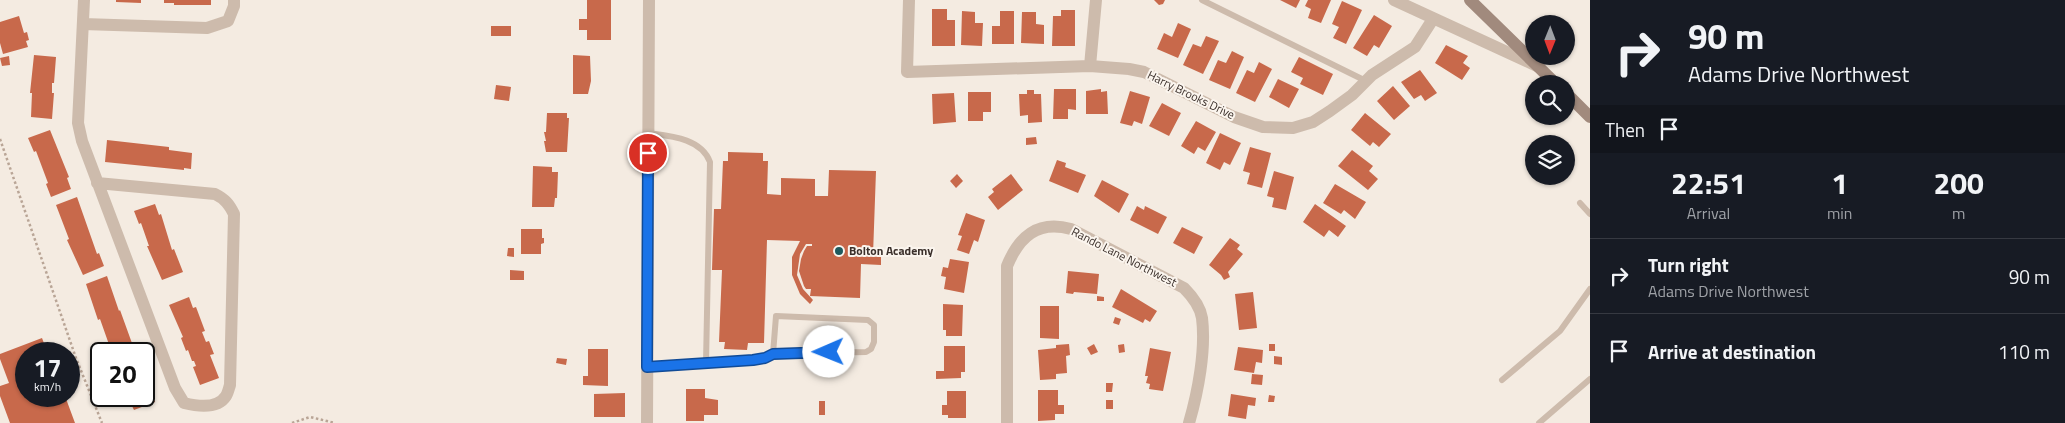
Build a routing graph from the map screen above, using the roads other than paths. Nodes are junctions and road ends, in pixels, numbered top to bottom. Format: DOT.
graph roads {
  1 [pos="84,0"];
  2 [pos="234,0"];
  3 [pos="649,0"];
  4 [pos="909,0"];
  5 [pos="1096,0"];
  6 [pos="1202,0"];
  7 [pos="1394,0"];
  8 [pos="1470,0"];
  9 [pos="1433,19"];
  10 [pos="83,24"];
  11 [pos="1090,66"];
  12 [pos="1540,68"];
  13 [pos="1547,75"];
  14 [pos="1367,82"];
  15 [pos="1575,103"];
  16 [pos="1590,117"];
  17 [pos="648,133"];
  18 [pos="97,183"];
  19 [pos="1580,203"];
  20 [pos="1590,214"];
  21 [pos="1590,289"];
  22 [pos="773,354"];
  23 [pos="706,363"];
  24 [pos="647,367"];
  25 [pos="1590,379"];
  26 [pos="1502,380"];
  27 [pos="647,423"];
  28 [pos="1006,423"];
  29 [pos="1189,423"];
  30 [pos="1539,423"];
  1 -- 10 [label="street"];
  2 -- 10 [label="street"];
  3 -- 17 [label="street"];
  4 -- 11 [label="street, Harry Brooks Drive"];
  5 -- 11 [label="street"];
  6 -- 14 [label="lane"];
  7 -- 9 [label="street"];
  8 -- 12 [label="main road"];
  9 -- 12 [label="street"];
  9 -- 14 [label="street, Harry Brooks Drive"];
  10 -- 18 [label="street"];
  11 -- 14 [label="street, Harry Brooks Drive"];
  12 -- 13 [label="main road"];
  15 -- 16 [label="main road"];
  17 -- 23 [label="lane"];
  17 -- 24 [label="street"];
  18 -- 18 [label="street"];
  19 -- 20 [label="lane"];
  21 -- 26 [label="lane"];
  22 -- 22 [label="lane"];
  22 -- 23 [label="lane"];
  23 -- 24 [label="lane"];
  24 -- 27 [label="street"];
  25 -- 30 [label="lane"];
  28 -- 29 [label="street, Rando Lane Northwest"];
}
